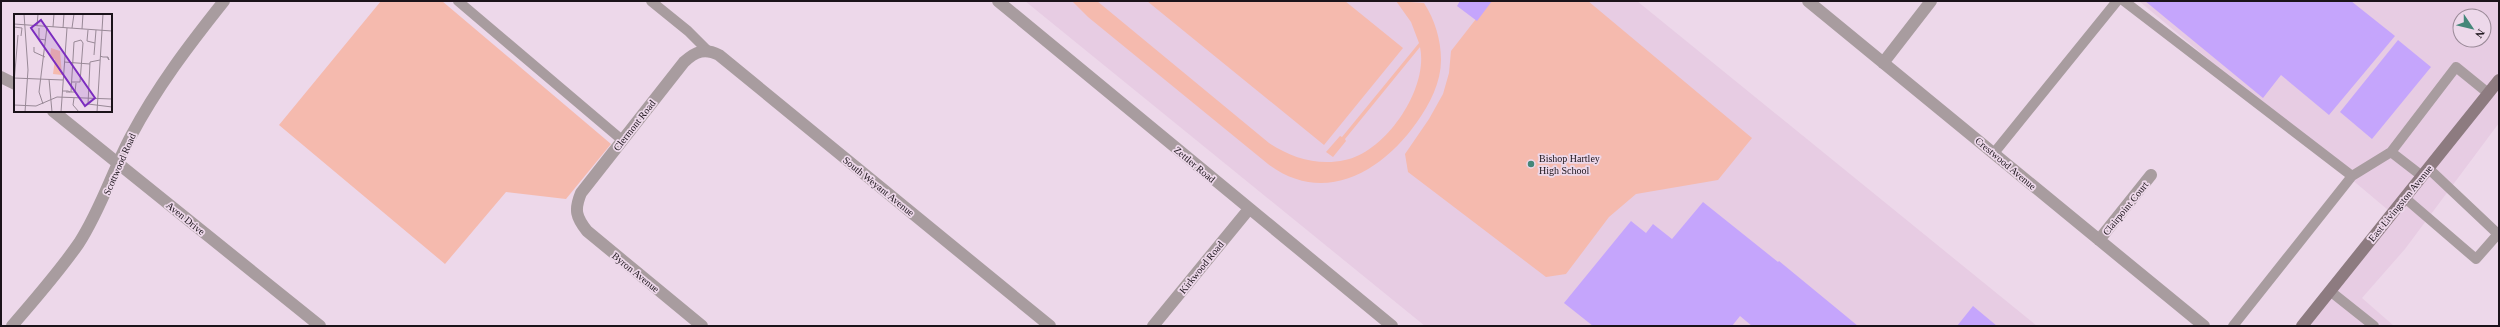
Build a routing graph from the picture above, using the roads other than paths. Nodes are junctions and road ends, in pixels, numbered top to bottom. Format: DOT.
graph roads {
  1 [pos="224,1"];
  2 [pos="458,1"];
  3 [pos="651,1"];
  4 [pos="998,1"];
  5 [pos="1808,1"];
  6 [pos="1931,1"];
  7 [pos="2117,1"];
  8 [pos="2124,1"];
  9 [pos="706,50"];
  10 [pos="1883,63"];
  11 [pos="1,77"];
  12 [pos="2499,80"];
  13 [pos="14,84"];
  14 [pos="2488,93"];
  15 [pos="54,112"];
  16 [pos="622,140"];
  17 [pos="2391,152"];
  18 [pos="1994,153"];
  19 [pos="118,163"];
  20 [pos="2425,172"];
  21 [pos="2151,175"];
  22 [pos="2352,176"];
  23 [pos="2405,198"];
  24 [pos="1249,209"];
  25 [pos="576,213"];
  26 [pos="2498,235"];
  27 [pos="2099,240"];
  28 [pos="2330,291"];
  29 [pos="12,326"];
  30 [pos="320,326"];
  31 [pos="702,326"];
  32 [pos="1050,326"];
  33 [pos="1153,326"];
  34 [pos="1392,326"];
  35 [pos="2204,326"];
  36 [pos="2233,326"];
  37 [pos="2302,326"];
  38 [pos="2374,326"];
  1 -- 19 [label="street, Scottwood Road"];
  2 -- 16 [label="lane"];
  3 -- 9 [label="lane"];
  4 -- 24 [label="street, Zettler Road"];
  5 -- 10 [label="street, Crestwood Avenue"];
  6 -- 10 [label="street"];
  7 -- 18 [label="lane"];
  8 -- 22 [label="lane"];
  9 -- 16 [label="street, Clermont Road"];
  9 -- 32 [label="street, South Weyant Avenue"];
  10 -- 18 [label="street, Crestwood Avenue"];
  11 -- 13 [label="street"];
  12 -- 14 [label="main road, East Livingston Avenue"];
  14 -- 17 [label="lane"];
  14 -- 20 [label="main road, East Livingston Avenue"];
  15 -- 19 [label="street, Aven Drive"];
  16 -- 25 [label="street, Clermont Road"];
  17 -- 20 [label="lane"];
  17 -- 22 [label="lane"];
  18 -- 27 [label="street, Crestwood Avenue"];
  19 -- 29 [label="street, Scottwood Road"];
  19 -- 30 [label="street, Aven Drive"];
  20 -- 23 [label="main road, East Livingston Avenue"];
  20 -- 26 [label="lane"];
  21 -- 27 [label="street, Clairpoint Court"];
  22 -- 36 [label="lane"];
  23 -- 26 [label="lane"];
  23 -- 28 [label="main road, East Livingston Avenue"];
  24 -- 33 [label="street, Kirkwood Road"];
  24 -- 34 [label="street, Zettler Road"];
  25 -- 31 [label="street, Byron Avenue"];
  27 -- 35 [label="street, Crestwood Avenue"];
  28 -- 37 [label="main road, East Livingston Avenue"];
  28 -- 38 [label="lane"];
}
